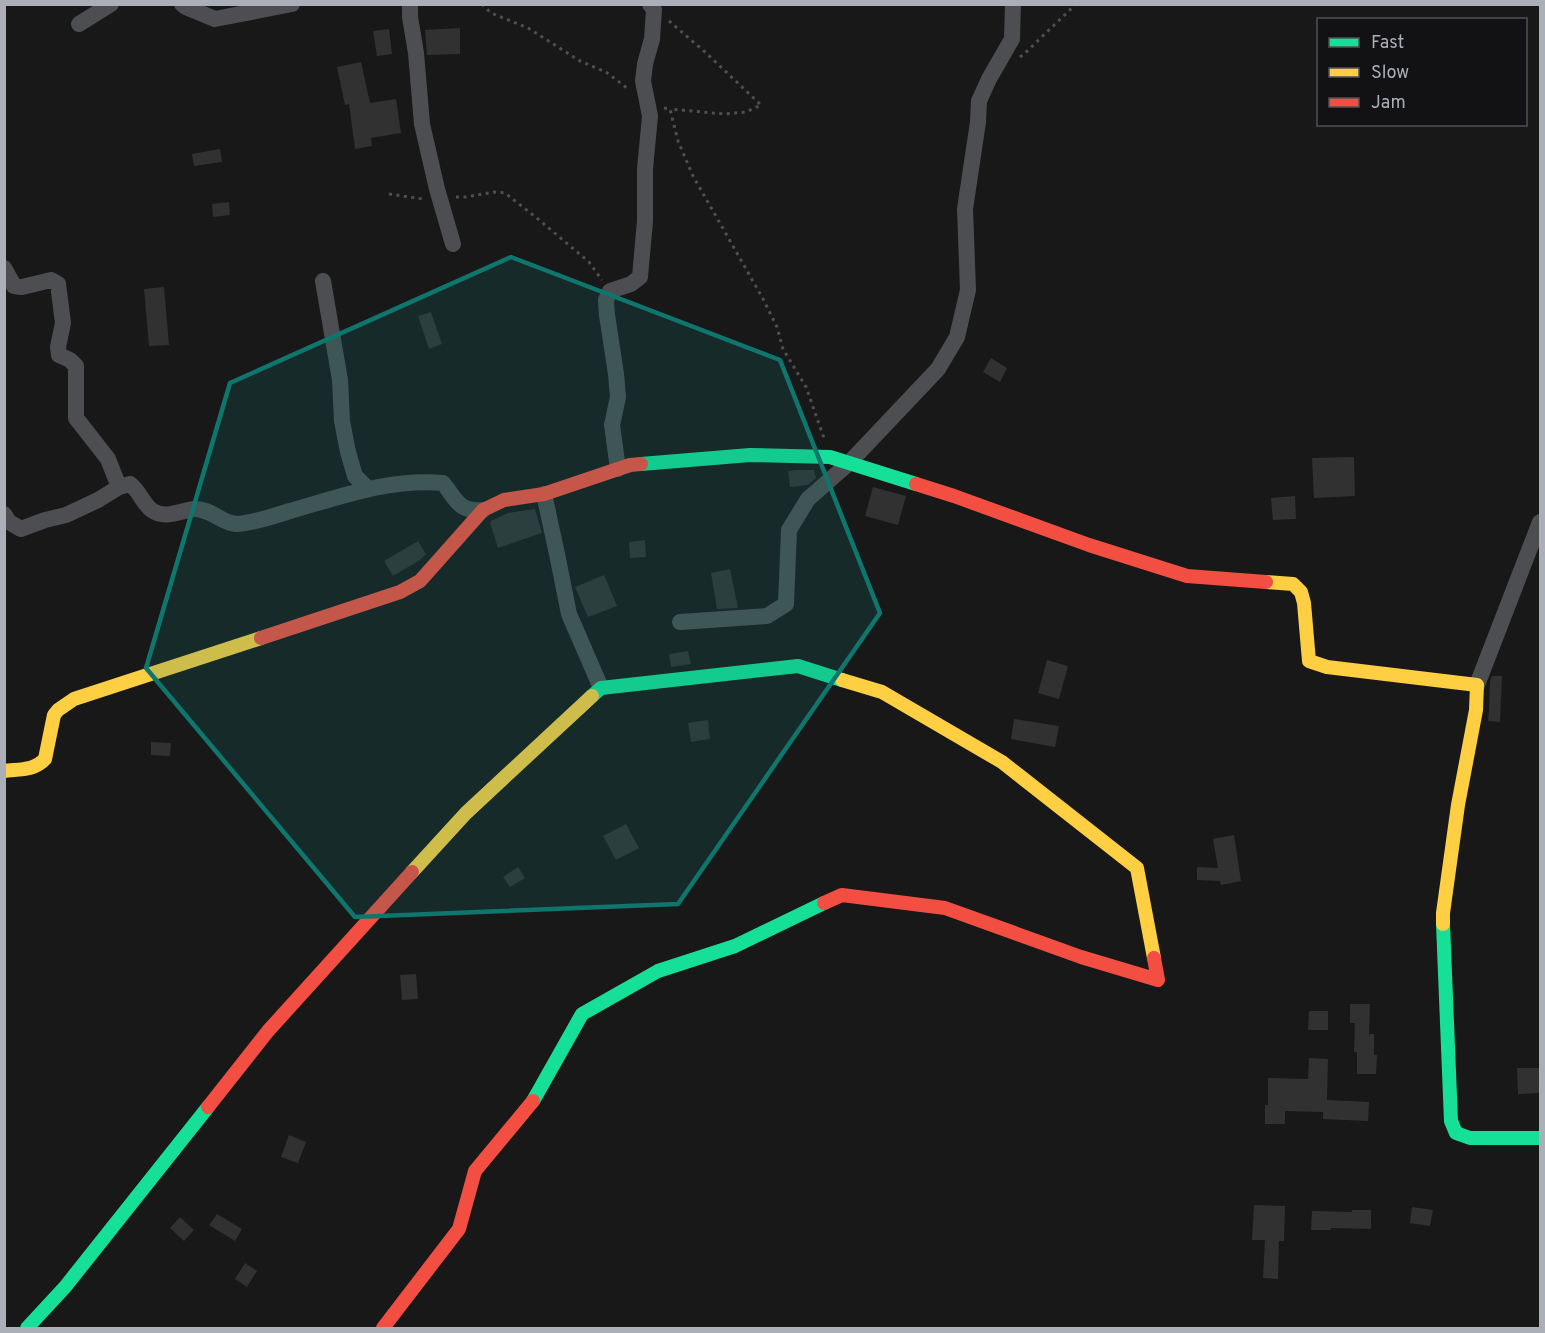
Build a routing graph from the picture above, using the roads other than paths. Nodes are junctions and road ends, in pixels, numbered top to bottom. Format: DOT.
graph roads {
  1 [pos="111,4"];
  2 [pos="182,4"];
  3 [pos="291,4"];
  4 [pos="410,4"];
  5 [pos="650,4"];
  6 [pos="1013,4"];
  7 [pos="80,24"];
  8 [pos="453,244"];
  9 [pos="4,268"];
  10 [pos="323,281"];
  11 [pos="849,463"];
  12 [pos="618,469"];
  13 [pos="119,487"];
  14 [pos="368,489"];
  15 [pos="544,494"];
  16 [pos="483,510"];
  17 [pos="4,514"];
  18 [pos="1540,522"];
  19 [pos="680,622"];
  20 [pos="1478,685"];
  21 [pos="601,688"];
  22 [pos="4,771"];
  23 [pos="1540,1138"];
  24 [pos="27,1329"];
  25 [pos="383,1329"];
  1 -- 7 [label="street"];
  2 -- 3 [label="street"];
  4 -- 8 [label="street"];
  5 -- 12 [label="street"];
  6 -- 11 [label="street"];
  9 -- 13 [label="street"];
  10 -- 14 [label="street"];
  11 -- 12 [label="street"];
  11 -- 19 [label="street"];
  11 -- 20 [label="street"];
  12 -- 15 [label="street"];
  13 -- 14 [label="street"];
  13 -- 17 [label="street"];
  14 -- 16 [label="street"];
  15 -- 16 [label="street"];
  15 -- 21 [label="street"];
  16 -- 22 [label="street"];
  18 -- 20 [label="street"];
  20 -- 23 [label="street"];
  21 -- 24 [label="street"];
  21 -- 25 [label="street"];
}
